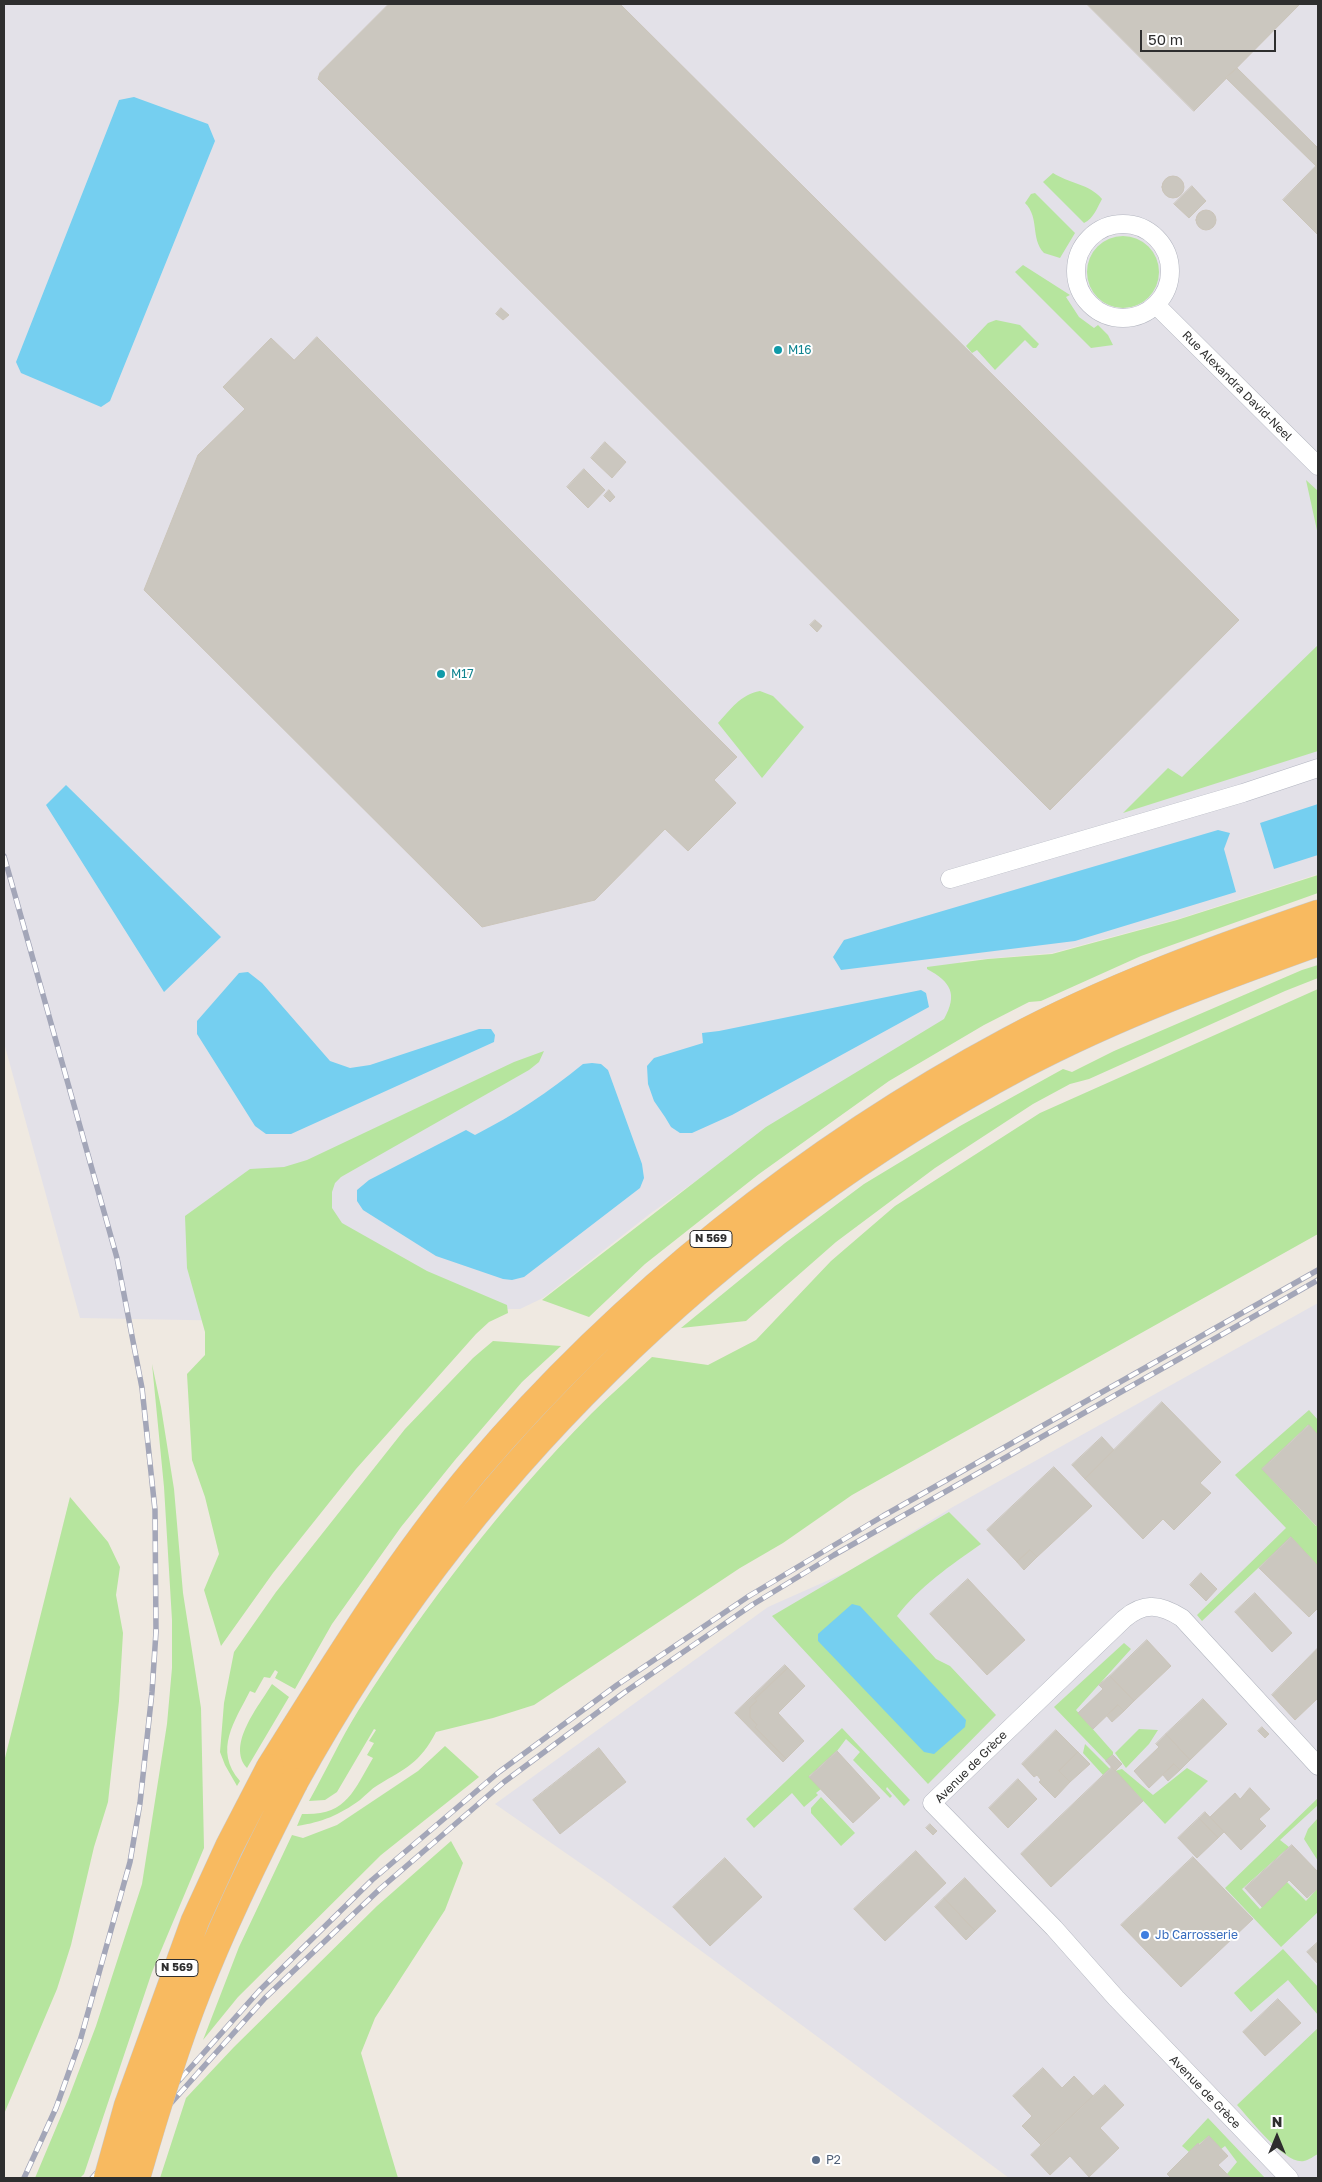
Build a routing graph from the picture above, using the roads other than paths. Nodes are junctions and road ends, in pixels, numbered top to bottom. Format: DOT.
graph roads {
  1 [pos="1156,306"];
  2 [pos="1318,466"];
  3 [pos="1318,768"];
  4 [pos="950,879"];
  5 [pos="1318,914"];
  6 [pos="1318,942"];
  7 [pos="1318,1766"];
  8 [pos="108,2178"];
  9 [pos="136,2178"];
  10 [pos="1289,2178"];
  1 -- 1 [label="street"];
  1 -- 2 [label="street, Rue Alexandra David-Neel"];
  3 -- 4 [label="street"];
  5 -- 8 [label="highway, N 569, bridge"];
  6 -- 9 [label="highway, N 569, bridge"];
  7 -- 10 [label="street, Avenue de Grèce"];
}
